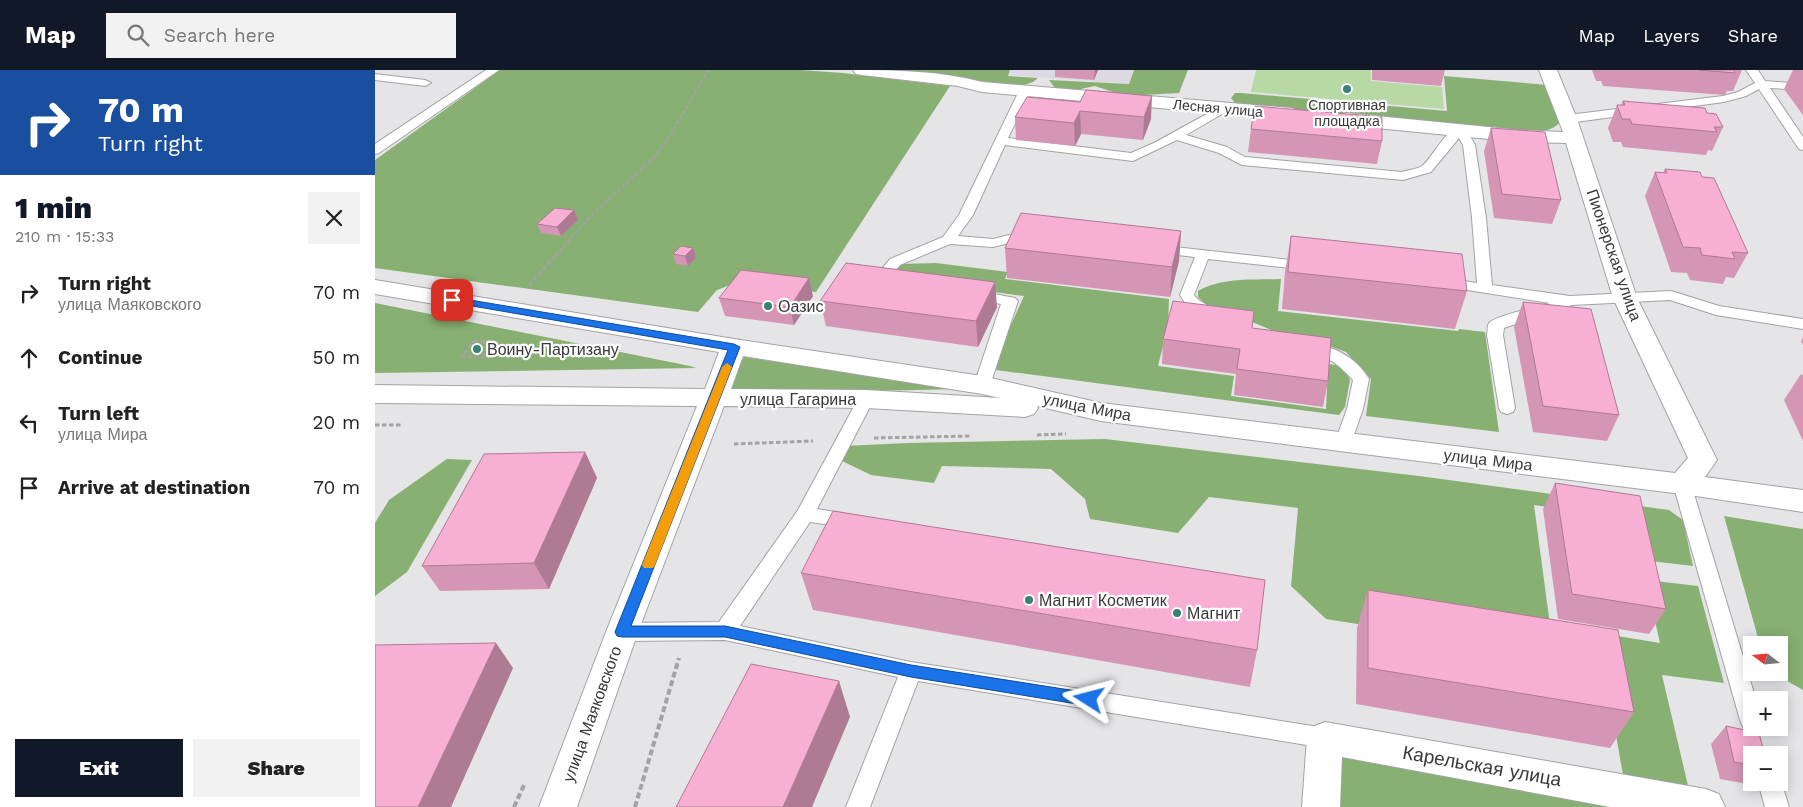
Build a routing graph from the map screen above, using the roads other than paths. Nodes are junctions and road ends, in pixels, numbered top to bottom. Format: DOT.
graph roads {
  1 [pos="493,70"];
  2 [pos="862,70"];
  3 [pos="1548,70"];
  4 [pos="1752,70"];
  5 [pos="375,77"];
  6 [pos="425,83"];
  7 [pos="1761,84"];
  8 [pos="1803,87"];
  9 [pos="1025,91"];
  10 [pos="1225,108"];
  11 [pos="1304,116"];
  12 [pos="1333,118"];
  13 [pos="1571,129"];
  14 [pos="1461,130"];
  15 [pos="1175,136"];
  16 [pos="999,141"];
  17 [pos="1803,146"];
  18 [pos="375,150"];
  19 [pos="1045,237"];
  20 [pos="948,240"];
  21 [pos="1144,248"];
  22 [pos="1203,254"];
  23 [pos="1325,267"];
  24 [pos="1428,280"];
  25 [pos="897,284"];
  26 [pos="375,287"];
  27 [pos="1485,287"];
  28 [pos="954,291"];
  29 [pos="1625,298"];
  30 [pos="1571,300"];
  31 [pos="1227,321"];
  32 [pos="1803,324"];
  33 [pos="734,347"];
  34 [pos="1291,347"];
  35 [pos="982,385"];
  36 [pos="375,394"];
  37 [pos="714,398"];
  38 [pos="865,399"];
  39 [pos="1507,408"];
  40 [pos="1101,412"];
  41 [pos="1344,442"];
  42 [pos="1682,484"];
  43 [pos="1803,501"];
  44 [pos="805,514"];
  45 [pos="874,525"];
  46 [pos="725,631"];
  47 [pos="622,632"];
  48 [pos="911,671"];
  49 [pos="1743,691"];
  50 [pos="1325,738"];
  51 [pos="1773,791"];
  52 [pos="558,807"];
  53 [pos="858,807"];
  54 [pos="1321,807"];
  55 [pos="1706,807"];
  56 [pos="1777,807"];
  1 -- 18 [label="lane"];
  2 -- 9 [label="street, Лесная улица"];
  3 -- 13 [label="street, Пионерская улица"];
  4 -- 7 [label="lane"];
  5 -- 6 [label="lane"];
  7 -- 8 [label="lane"];
  7 -- 13 [label="lane"];
  7 -- 17 [label="lane"];
  9 -- 10 [label="street, Лесная улица"];
  9 -- 16 [label="lane"];
  10 -- 11 [label="street, Лесная улица"];
  10 -- 15 [label="lane"];
  12 -- 14 [label="street"];
  13 -- 14 [label="street"];
  13 -- 29 [label="street, Пионерская улица"];
  14 -- 15 [label="lane"];
  14 -- 27 [label="lane"];
  15 -- 16 [label="lane"];
  16 -- 20 [label="lane"];
  19 -- 20 [label="lane"];
  20 -- 25 [label="lane"];
  21 -- 22 [label="lane"];
  22 -- 23 [label="lane"];
  22 -- 31 [label="lane"];
  24 -- 27 [label="lane"];
  26 -- 33 [label="street, улица Мира"];
  27 -- 30 [label="lane"];
  28 -- 35 [label="lane"];
  29 -- 30 [label="lane"];
  29 -- 32 [label="lane"];
  29 -- 42 [label="street, Пионерская улица"];
  30 -- 39 [label="lane"];
  33 -- 35 [label="street, улица Мира"];
  33 -- 37 [label="street, улица Маяковского"];
  34 -- 41 [label="lane"];
  35 -- 40 [label="street, улица Мира"];
  36 -- 37 [label="street, улица Гагарина"];
  37 -- 38 [label="street, улица Гагарина"];
  37 -- 47 [label="street, улица Маяковского"];
  38 -- 40 [label="street, улица Гагарина"];
  38 -- 44 [label="lane"];
  40 -- 41 [label="street, улица Мира"];
  41 -- 42 [label="street, улица Мира"];
  42 -- 43 [label="street, улица Мира"];
  42 -- 49 [label="lane"];
  44 -- 45 [label="lane"];
  44 -- 46 [label="lane"];
  46 -- 47 [label="lane"];
  46 -- 48 [label="lane"];
  47 -- 52 [label="street, улица Маяковского"];
  48 -- 50 [label="lane"];
  48 -- 53 [label="lane"];
  50 -- 54 [label="street"];
  50 -- 55 [label="street, Карельская улица"];
  51 -- 56 [label="lane"];
}
